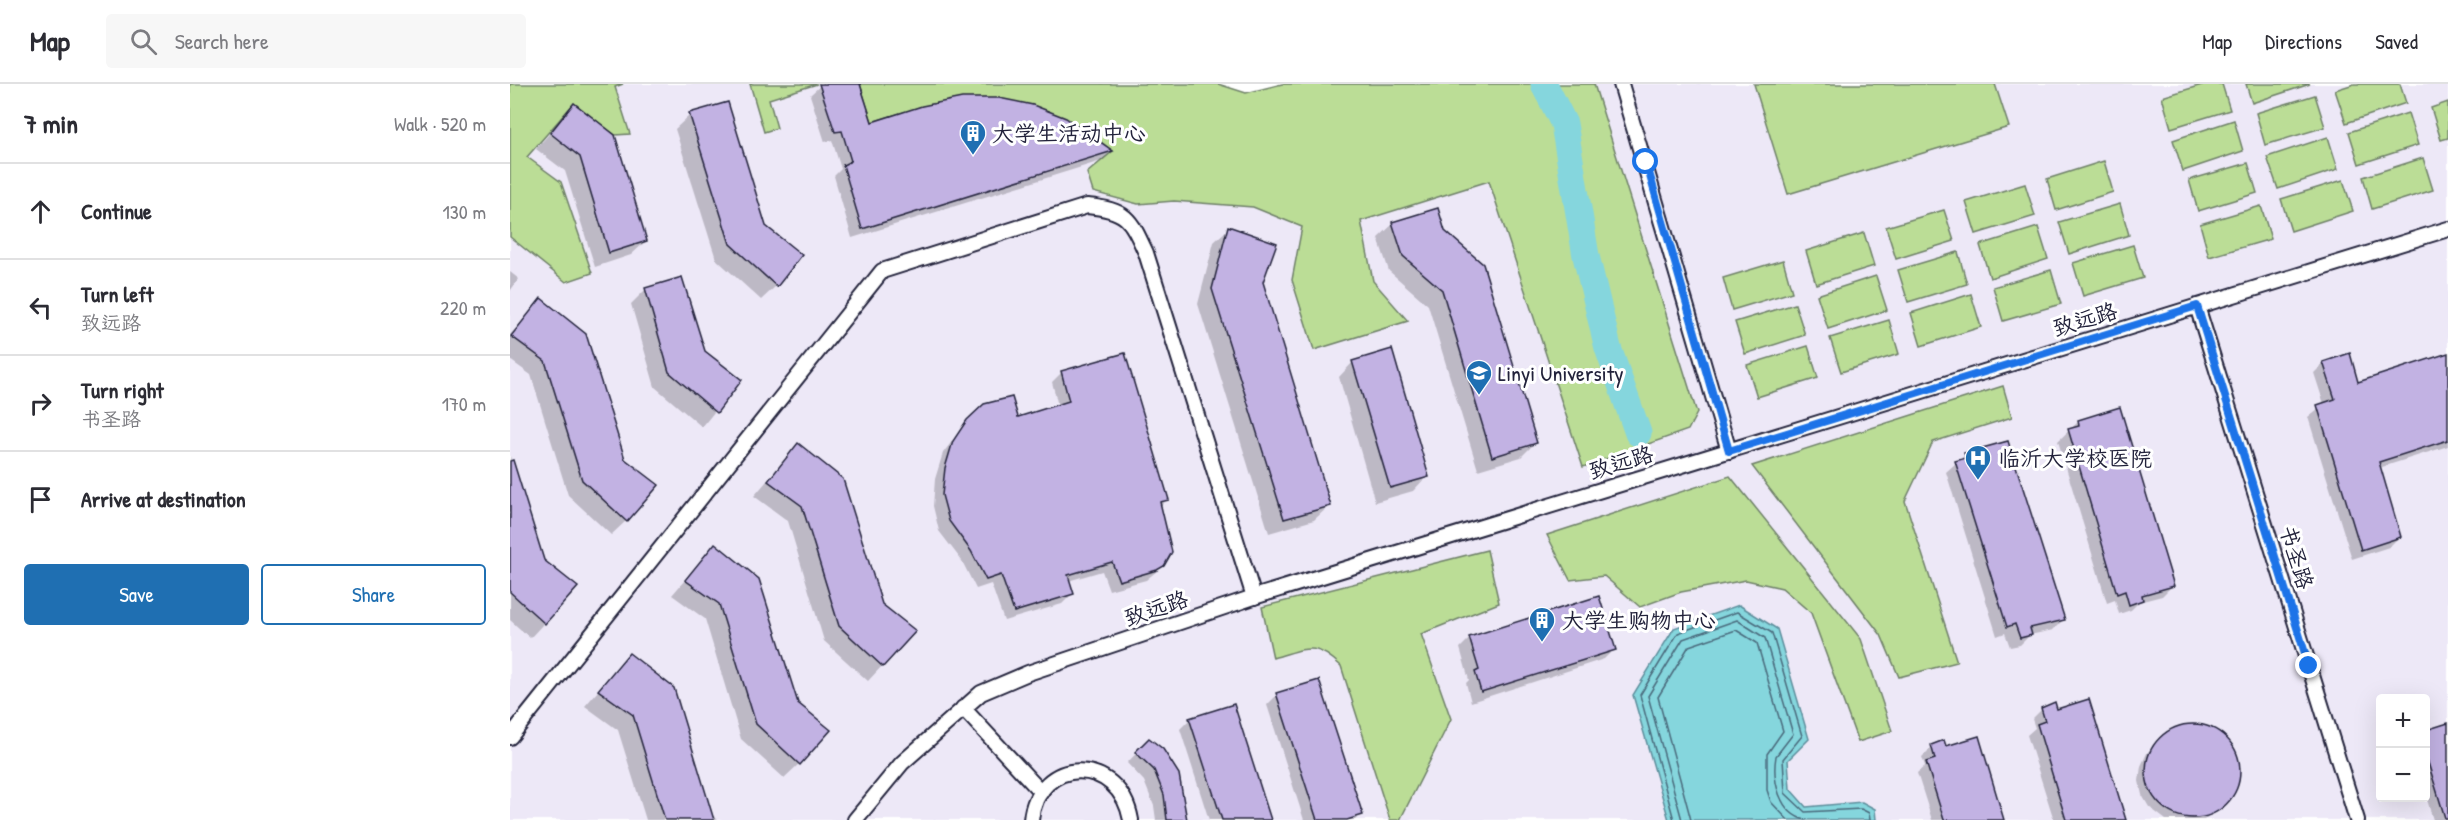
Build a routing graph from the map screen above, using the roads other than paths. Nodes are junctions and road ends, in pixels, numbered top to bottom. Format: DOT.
graph roads {
  1 [pos="1621,84"];
  2 [pos="2448,229"];
  3 [pos="2197,306"];
  4 [pos="1729,451"];
  5 [pos="1254,597"];
  6 [pos="963,708"];
  7 [pos="510,737"];
  8 [pos="1041,792"];
  9 [pos="855,820"];
  10 [pos="1031,820"];
  11 [pos="1131,820"];
  12 [pos="2357,820"];
  1 -- 4 [label="street"];
  2 -- 3 [label="street, 致远路"];
  3 -- 4 [label="street, 致远路"];
  3 -- 12 [label="street, 书圣路"];
  4 -- 5 [label="street, 致远路"];
  5 -- 6 [label="street, 致远路"];
  5 -- 7 [label="street"];
  6 -- 8 [label="street"];
  6 -- 9 [label="street, 致远路"];
  8 -- 10 [label="street"];
  8 -- 11 [label="street"];
}
